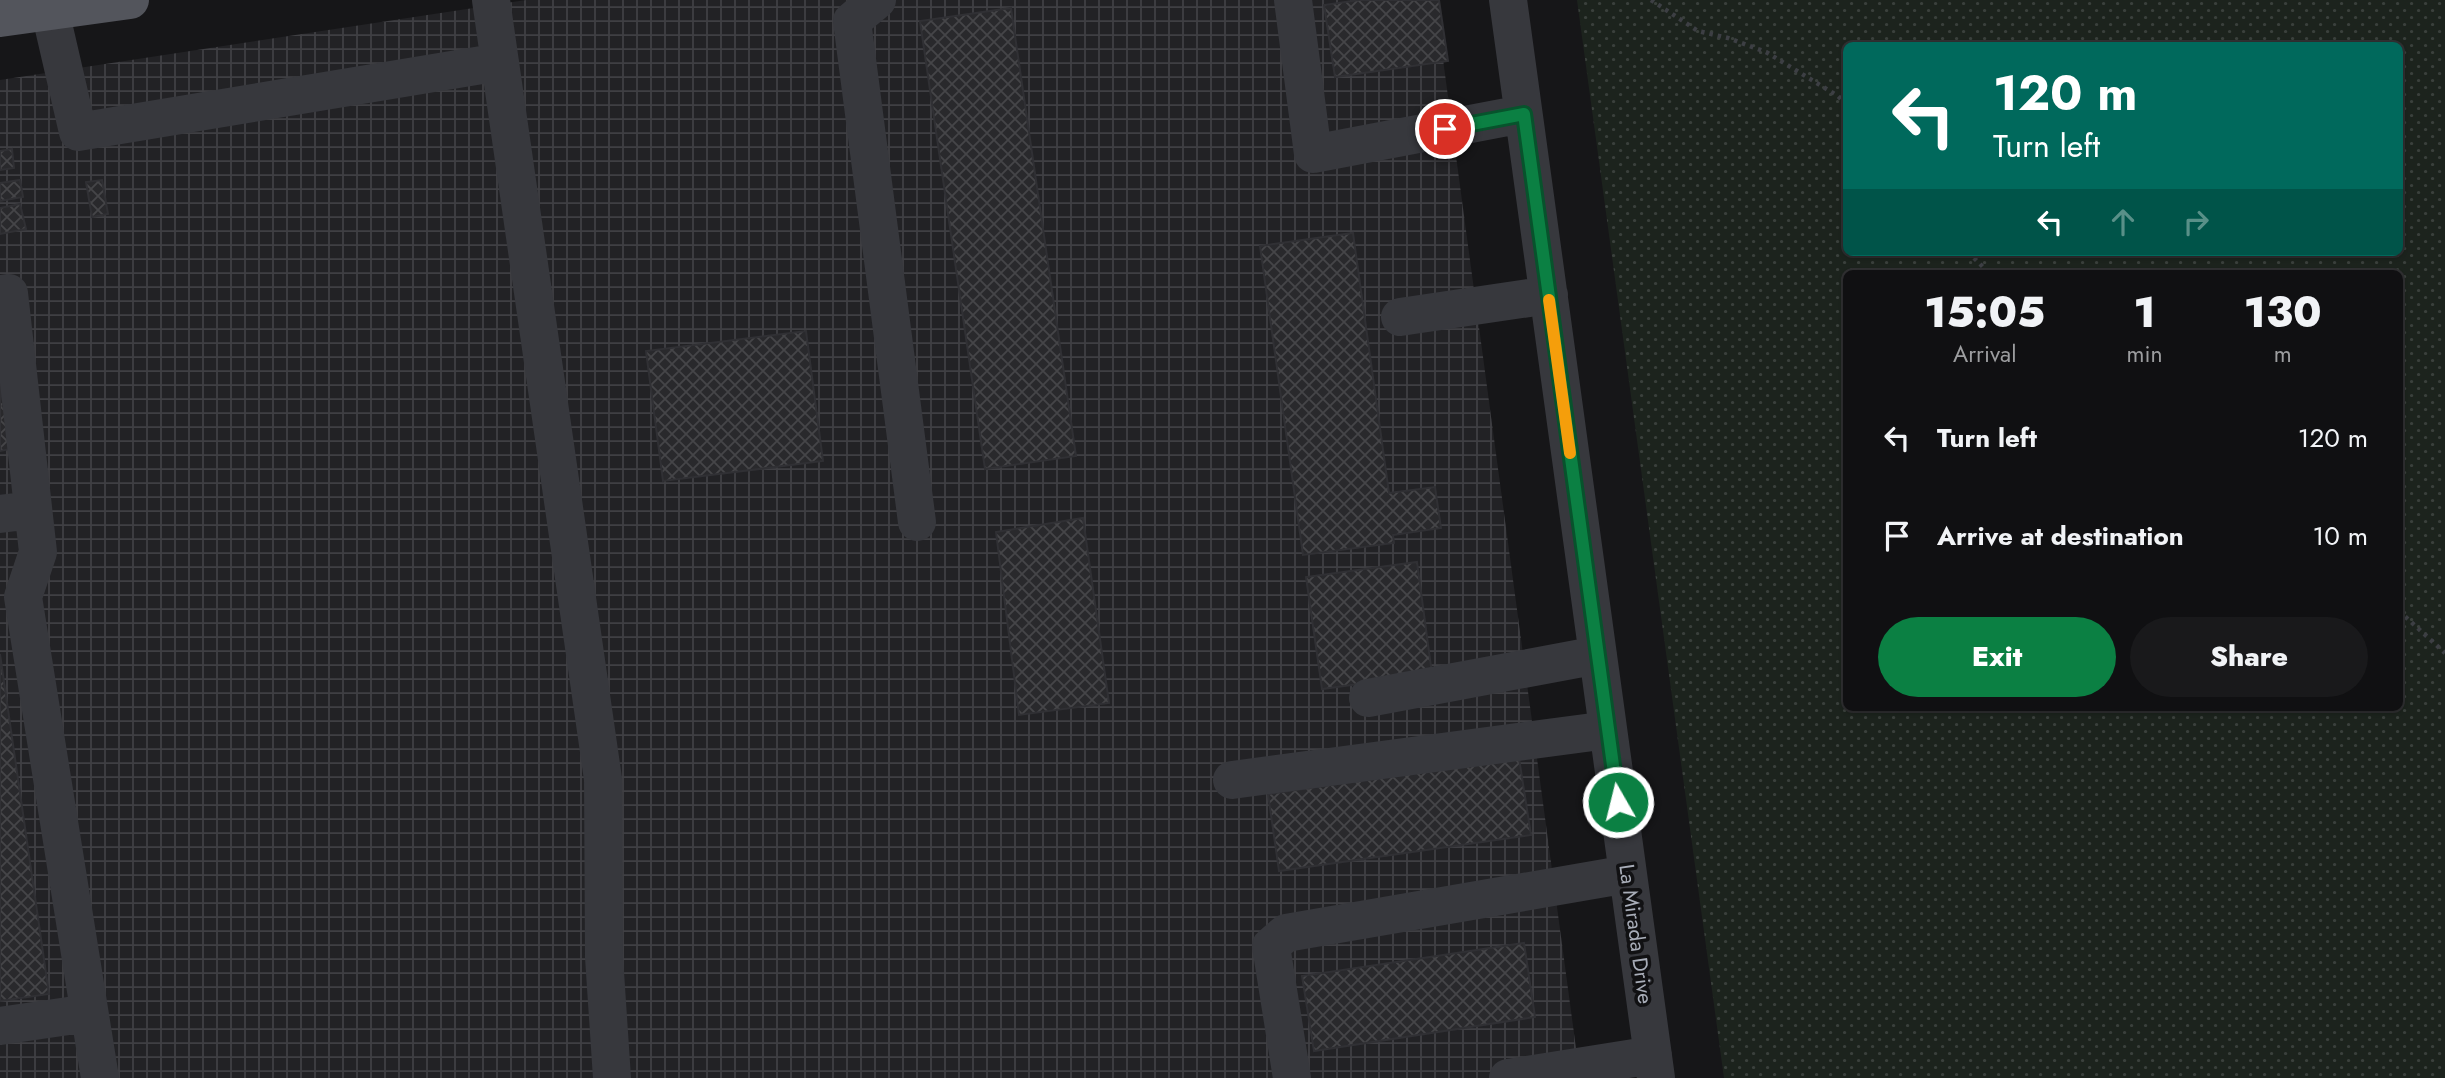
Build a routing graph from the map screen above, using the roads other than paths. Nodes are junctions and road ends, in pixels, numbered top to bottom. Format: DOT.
graph roads {
  1 [pos="130,0"];
  2 [pos="491,0"];
  3 [pos="877,0"];
  4 [pos="1293,0"];
  5 [pos="1508,0"];
  6 [pos="50,12"];
  7 [pos="0,18"];
  8 [pos="500,62"];
  9 [pos="1524,114"];
  10 [pos="0,294"];
  11 [pos="1549,295"];
  12 [pos="1400,317"];
  13 [pos="17,512"];
  14 [pos="917,522"];
  15 [pos="1598,655"];
  16 [pos="1368,698"];
  17 [pos="1608,730"];
  18 [pos="1232,780"];
  19 [pos="1628,874"];
  20 [pos="89,1013"];
  21 [pos="0,1026"];
  22 [pos="1655,1067"];
  23 [pos="100,1078"];
  24 [pos="612,1078"];
  25 [pos="1292,1078"];
  26 [pos="1508,1078"];
  1 -- 6 [label="main road"];
  2 -- 8 [label="street"];
  3 -- 14 [label="street"];
  4 -- 9 [label="street"];
  5 -- 9 [label="street, La Mirada Drive"];
  6 -- 7 [label="main road"];
  6 -- 8 [label="street"];
  8 -- 24 [label="street"];
  9 -- 11 [label="street, La Mirada Drive"];
  10 -- 13 [label="street"];
  11 -- 12 [label="street"];
  11 -- 15 [label="street, La Mirada Drive"];
  13 -- 20 [label="street"];
  15 -- 16 [label="street"];
  15 -- 17 [label="street, La Mirada Drive"];
  17 -- 18 [label="street"];
  17 -- 19 [label="street, La Mirada Drive"];
  19 -- 22 [label="street, La Mirada Drive"];
  19 -- 25 [label="street"];
  20 -- 21 [label="street"];
  20 -- 23 [label="street"];
  22 -- 26 [label="street"];
}
